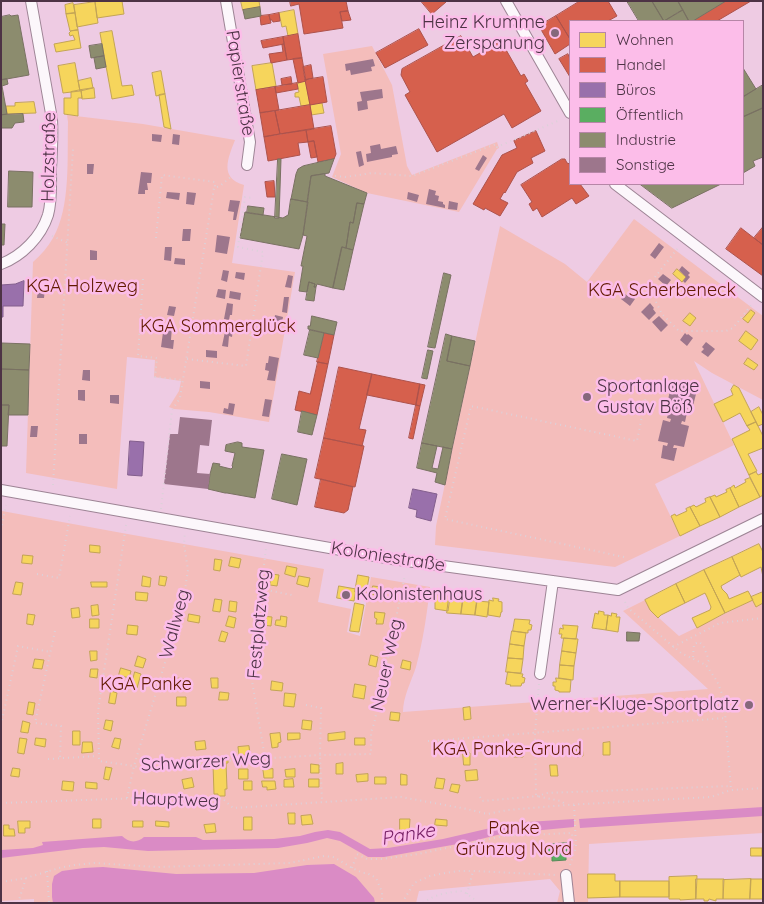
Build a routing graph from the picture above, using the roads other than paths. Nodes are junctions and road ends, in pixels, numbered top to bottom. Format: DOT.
graph roads {
  1 [pos="31,1"];
  2 [pos="226,1"];
  3 [pos="506,1"];
  4 [pos="569,111"];
  5 [pos="247,165"];
  6 [pos="616,185"];
  7 [pos="1,264"];
  8 [pos="763,297"];
  9 [pos="1,490"];
  10 [pos="763,519"];
  11 [pos="553,581"];
  12 [pos="540,674"];
  13 [pos="566,875"];
  14 [pos="570,903"];
  1 -- 7 [label="street, Holzstraße"];
  2 -- 5 [label="street, Papierstraße"];
  3 -- 4 [label="street"];
  6 -- 8 [label="street"];
  9 -- 11 [label="street, Koloniestraße"];
  10 -- 11 [label="street, Koloniestraße"];
  11 -- 12 [label="street"];
  13 -- 14 [label="street"];
}
